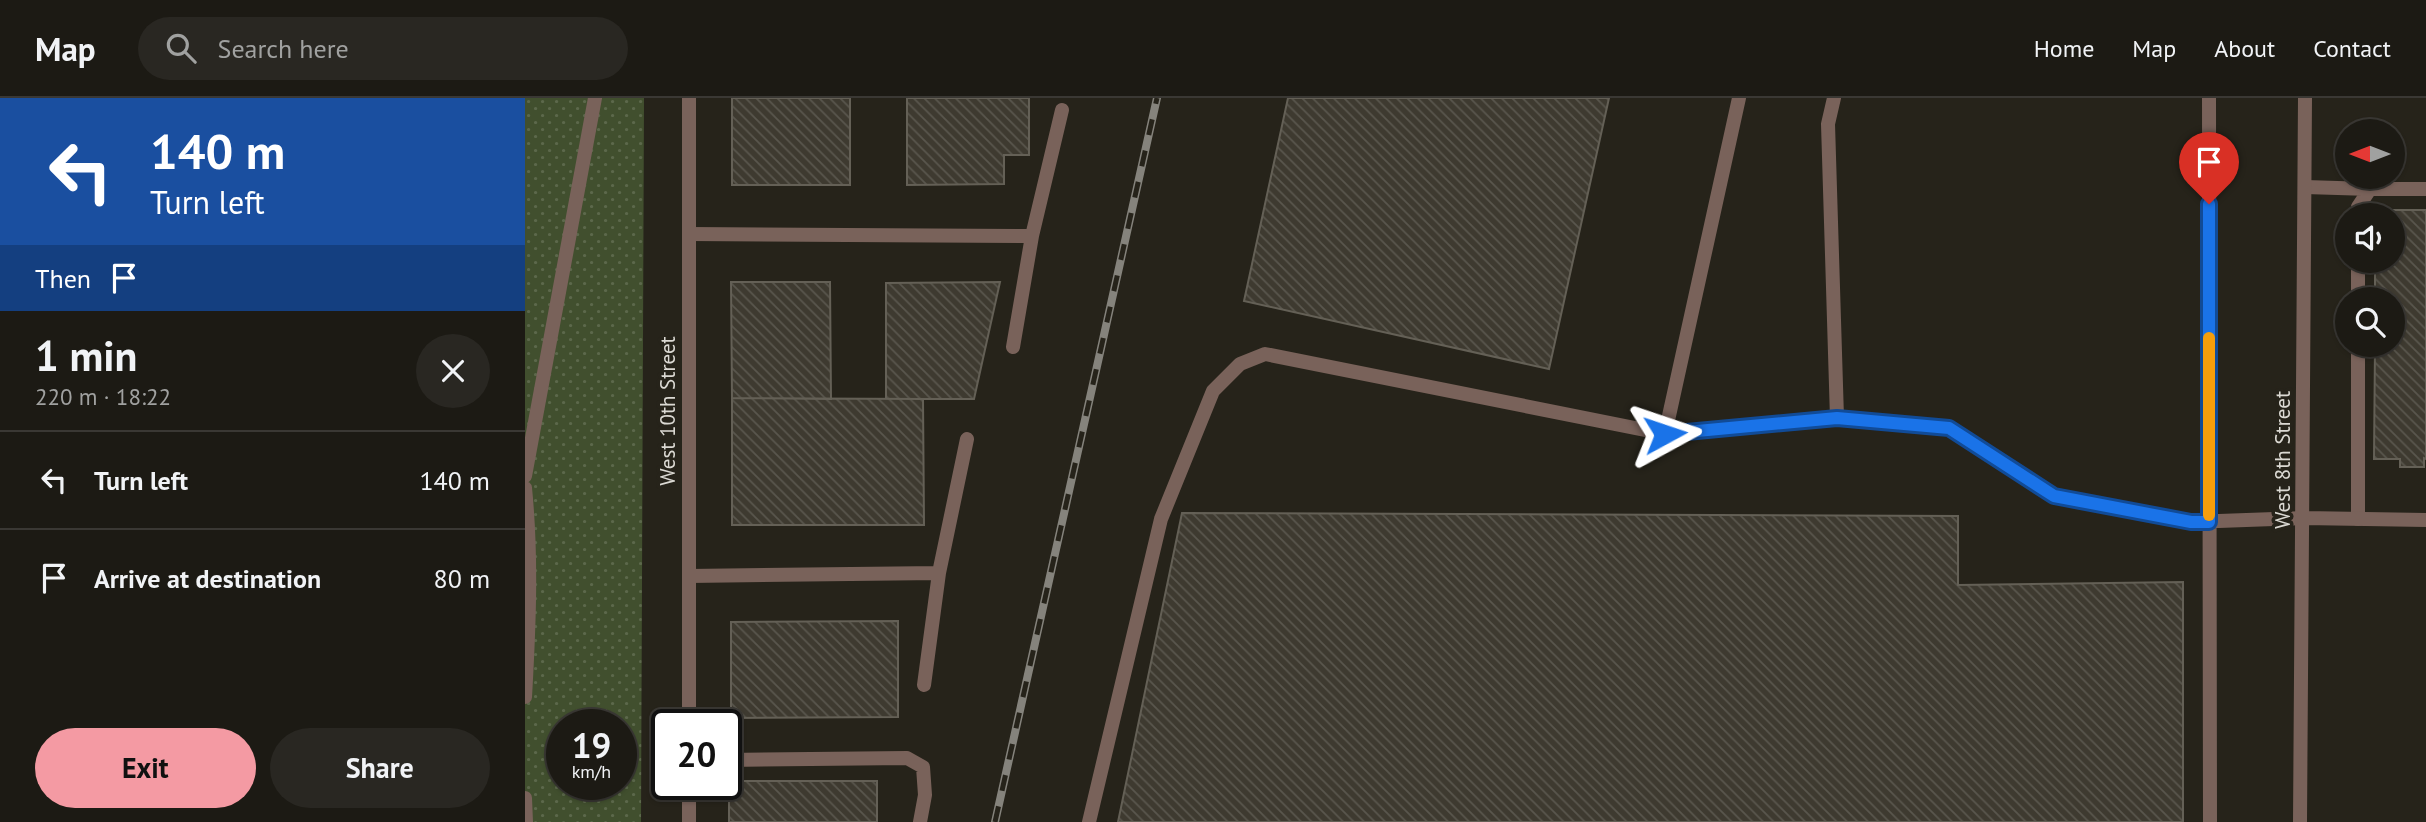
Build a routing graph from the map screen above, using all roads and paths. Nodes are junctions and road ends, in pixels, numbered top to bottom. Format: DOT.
graph roads {
  1 [pos="595,98"];
  2 [pos="689,98"];
  3 [pos="1739,98"];
  4 [pos="1834,98"];
  5 [pos="2209,98"];
  6 [pos="2305,98"];
  7 [pos="1062,110"];
  8 [pos="2305,187"];
  9 [pos="2335,188"];
  10 [pos="2370,189"];
  11 [pos="2405,189"];
  12 [pos="2426,189"];
  13 [pos="2361,203"];
  14 [pos="689,234"];
  15 [pos="1032,236"];
  16 [pos="1013,347"];
  17 [pos="2358,357"];
  18 [pos="1837,418"];
  19 [pos="1665,434"];
  20 [pos="967,439"];
  21 [pos="525,476"];
  22 [pos="525,488"];
  23 [pos="2304,518"];
  24 [pos="2358,519"];
  25 [pos="2426,520"];
  26 [pos="2209,522"];
  27 [pos="939,573"];
  28 [pos="689,576"];
  29 [pos="925,685"];
  30 [pos="525,697"];
  31 [pos="689,709"];
  32 [pos="742,759"];
  33 [pos="525,798"];
  34 [pos="689,800"];
  35 [pos="526,822"];
  36 [pos="689,822"];
  37 [pos="920,822"];
  38 [pos="1089,822"];
  39 [pos="2210,822"];
  40 [pos="2300,822"];
  1 -- 21 [label="street"];
  2 -- 14 [label="street, West 10th Street"];
  3 -- 19 [label="street"];
  4 -- 18 [label="street"];
  5 -- 26 [label="street"];
  6 -- 8 [label="street, West 8th Street"];
  7 -- 15 [label="street"];
  8 -- 9 [label="street"];
  8 -- 23 [label="street, West 8th Street"];
  10 -- 13 [label="street"];
  11 -- 12 [label="street"];
  14 -- 15 [label="street"];
  14 -- 28 [label="street, West 10th Street"];
  15 -- 16 [label="street"];
  17 -- 24 [label="street"];
  18 -- 19 [label="street"];
  18 -- 26 [label="street"];
  19 -- 38 [label="street"];
  20 -- 27 [label="street"];
  22 -- 30 [label="street"];
  23 -- 24 [label="street"];
  23 -- 26 [label="street"];
  23 -- 40 [label="street, West 8th Street"];
  24 -- 25 [label="street"];
  26 -- 39 [label="street"];
  27 -- 28 [label="street"];
  27 -- 29 [label="street"];
  28 -- 31 [label="street, West 10th Street"];
  32 -- 37 [label="street"];
  33 -- 35 [label="street"];
  34 -- 36 [label="street"];
}
